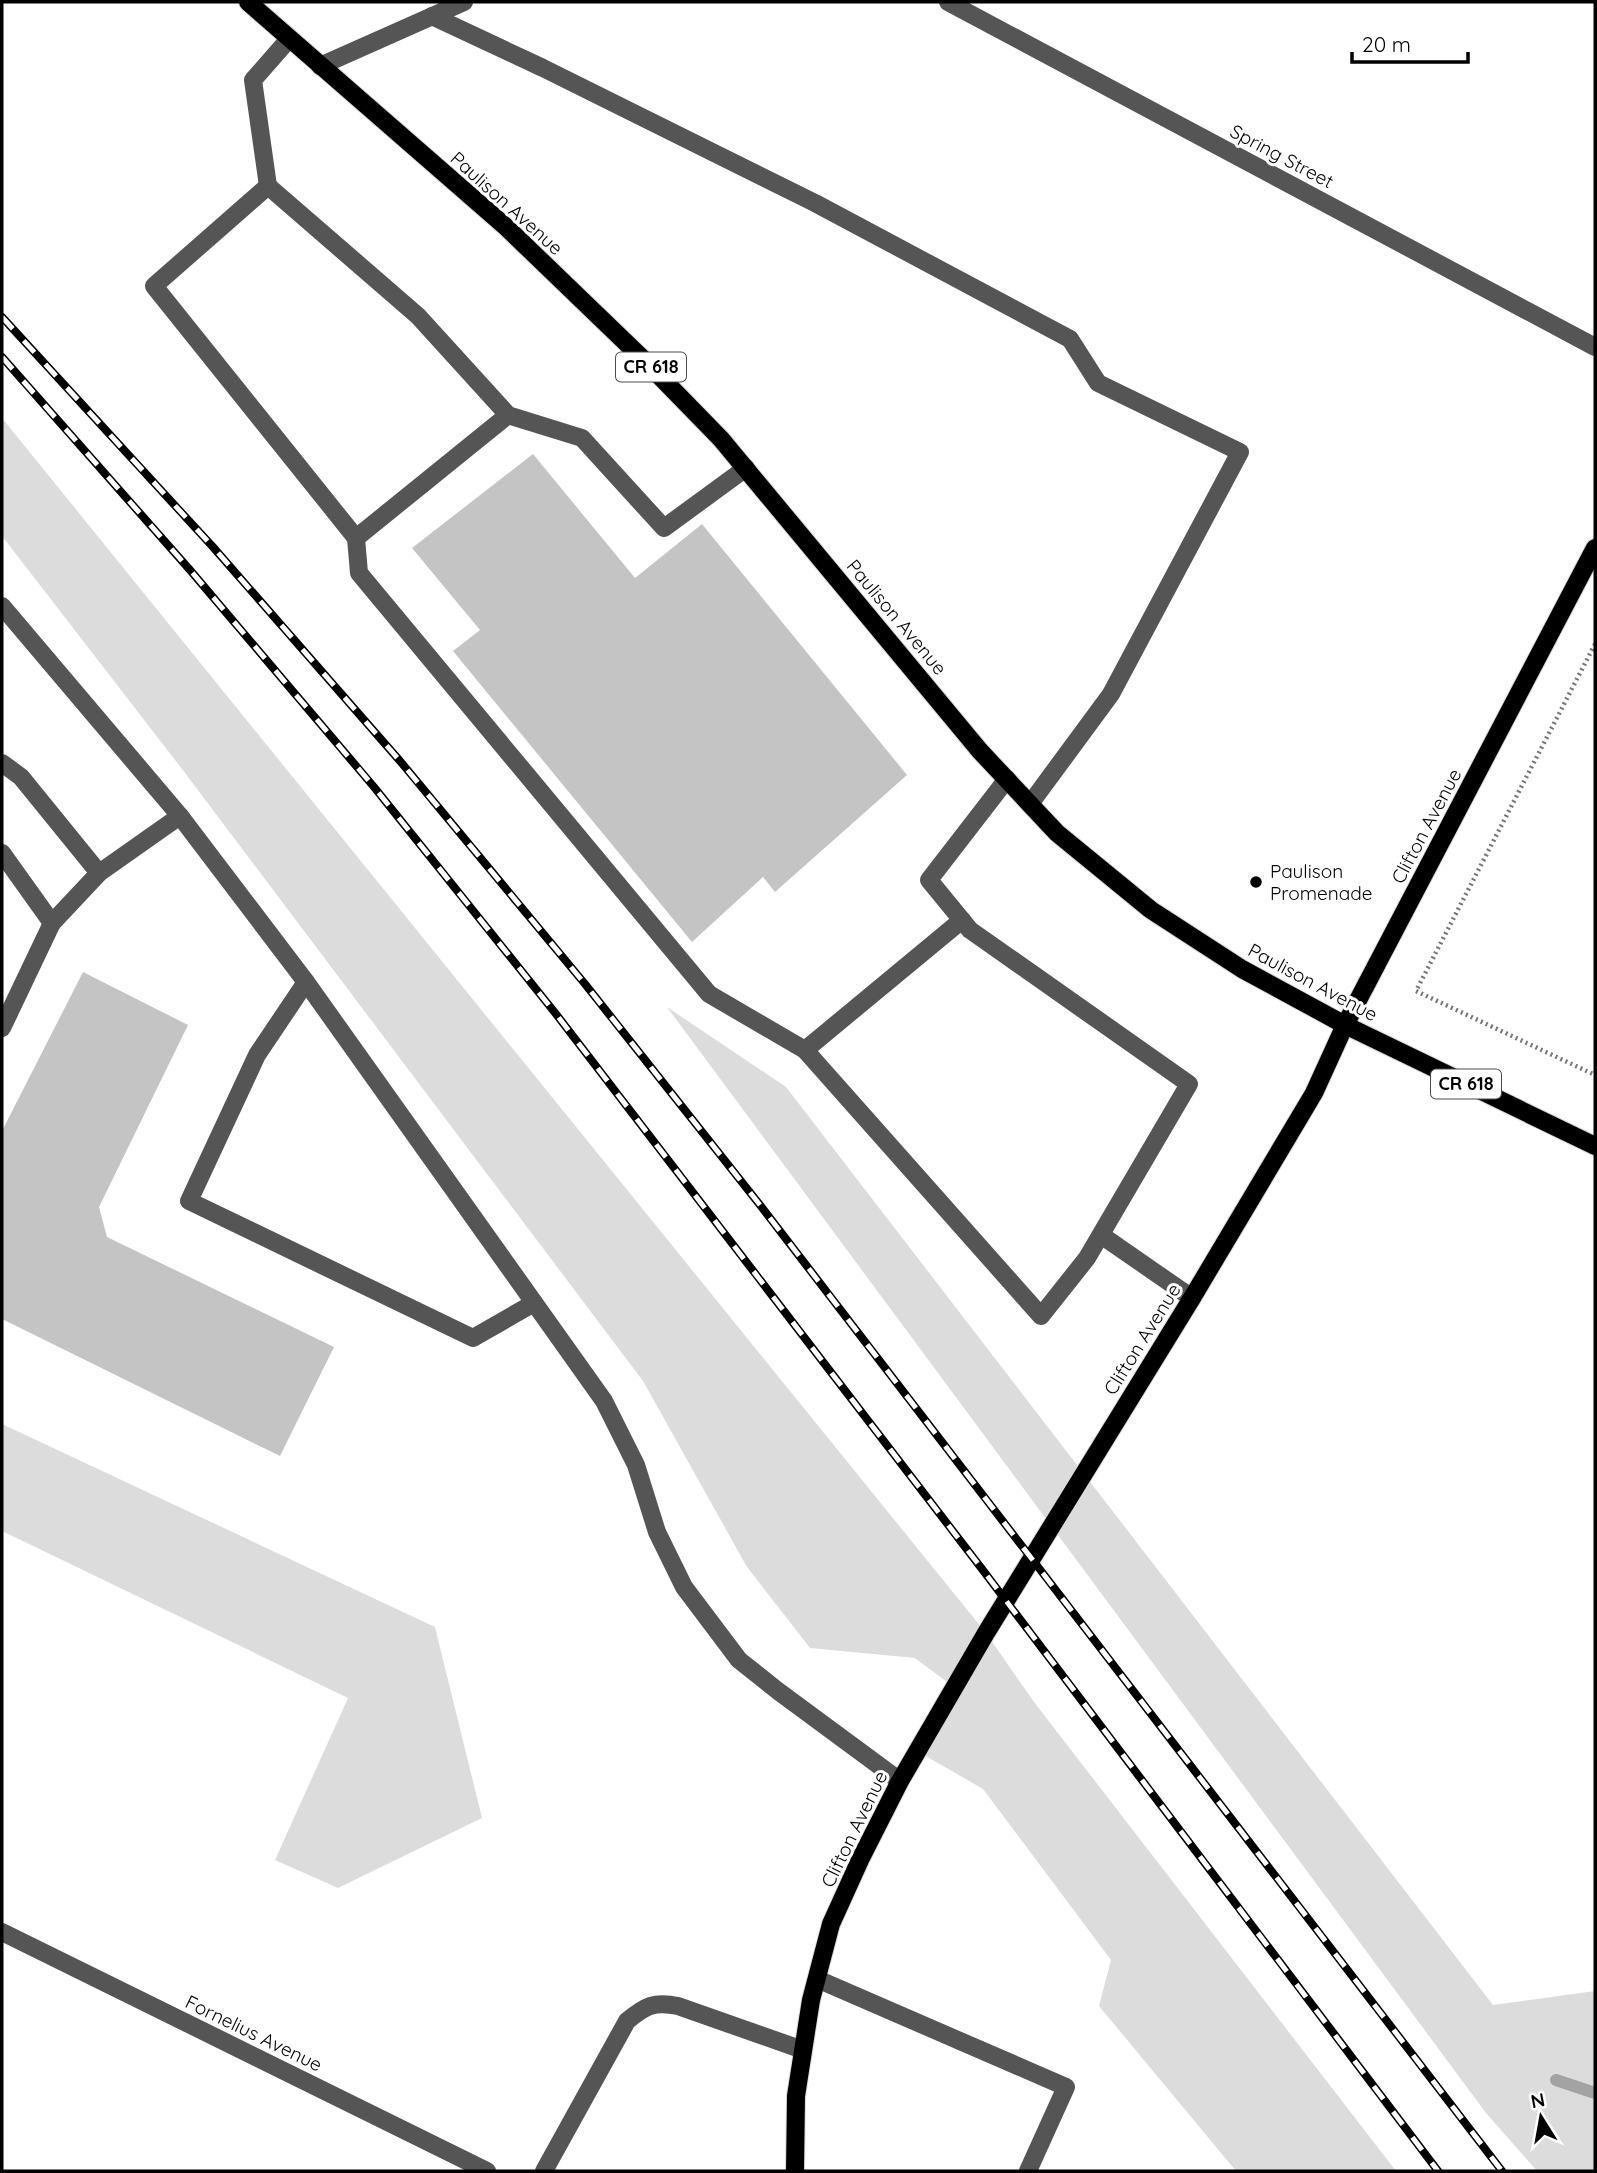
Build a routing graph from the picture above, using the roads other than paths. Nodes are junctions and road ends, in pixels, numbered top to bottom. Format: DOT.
graph roads {
  1 [pos="248,2"];
  2 [pos="464,2"];
  3 [pos="948,2"];
  4 [pos="432,16"];
  5 [pos="289,38"];
  6 [pos="320,66"];
  7 [pos="268,186"];
  8 [pos="1595,347"];
  9 [pos="508,415"];
  10 [pos="746,468"];
  11 [pos="356,538"];
  12 [pos="1595,548"];
  13 [pos="2,606"];
  14 [pos="2,763"];
  15 [pos="1007,779"];
  16 [pos="1030,804"];
  17 [pos="180,816"];
  18 [pos="2,853"];
  19 [pos="99,873"];
  20 [pos="962,920"];
  21 [pos="52,923"];
  22 [pos="306,982"];
  23 [pos="1345,1025"];
  24 [pos="2,1028"];
  25 [pos="806,1050"];
  26 [pos="1595,1146"];
  27 [pos="1101,1235"];
  28 [pos="1192,1298"];
  29 [pos="534,1303"];
  30 [pos="900,1781"];
  31 [pos="2,1932"];
  32 [pos="817,1979"];
  33 [pos="803,2050"];
  34 [pos="487,2171"];
  35 [pos="544,2171"];
  36 [pos="795,2171"];
  37 [pos="1028,2171"];
  1 -- 5 [label="main road, Paulison Avenue / CR 618"];
  2 -- 4 [label="street"];
  3 -- 8 [label="street, Spring Street"];
  4 -- 6 [label="street"];
  4 -- 16 [label="street"];
  5 -- 6 [label="main road, Paulison Avenue / CR 618"];
  5 -- 7 [label="street"];
  6 -- 10 [label="main road, Paulison Avenue / CR 618"];
  7 -- 9 [label="street"];
  7 -- 11 [label="street"];
  9 -- 10 [label="street"];
  9 -- 11 [label="street"];
  10 -- 15 [label="main road, Paulison Avenue / CR 618"];
  11 -- 25 [label="street"];
  12 -- 23 [label="main road, Clifton Avenue"];
  13 -- 17 [label="street"];
  14 -- 19 [label="street"];
  15 -- 16 [label="main road, Paulison Avenue / CR 618"];
  15 -- 20 [label="street"];
  16 -- 23 [label="main road, Paulison Avenue / CR 618"];
  17 -- 19 [label="street"];
  17 -- 22 [label="street"];
  18 -- 21 [label="street"];
  19 -- 21 [label="street"];
  20 -- 25 [label="street"];
  20 -- 27 [label="street"];
  21 -- 24 [label="street"];
  22 -- 29 [label="street"];
  22 -- 29 [label="street"];
  23 -- 26 [label="main road, Paulison Avenue / CR 618"];
  23 -- 28 [label="main road, Clifton Avenue"];
  25 -- 27 [label="street"];
  27 -- 28 [label="street"];
  28 -- 30 [label="main road, Clifton Avenue"];
  29 -- 30 [label="street"];
  30 -- 32 [label="main road, Clifton Avenue"];
  31 -- 34 [label="street, Fornelius Avenue"];
  32 -- 33 [label="main road, Clifton Avenue"];
  32 -- 37 [label="street"];
  33 -- 35 [label="street"];
  33 -- 36 [label="main road, Clifton Avenue"];
}
